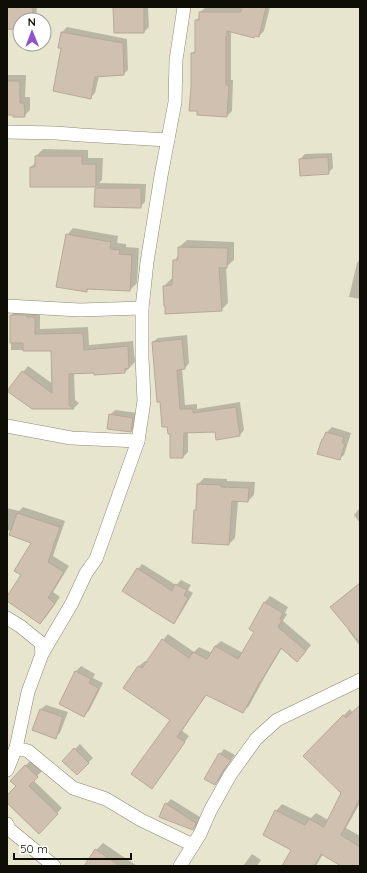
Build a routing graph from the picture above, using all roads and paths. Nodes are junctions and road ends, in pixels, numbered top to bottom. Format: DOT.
graph roads {
  1 [pos="184,7"];
  2 [pos="7,132"];
  3 [pos="168,140"];
  4 [pos="7,306"];
  5 [pos="142,308"];
  6 [pos="7,426"];
  7 [pos="138,441"];
  8 [pos="7,618"];
  9 [pos="42,654"];
  10 [pos="360,680"];
  11 [pos="16,748"];
  12 [pos="7,770"];
  13 [pos="8,828"];
  14 [pos="193,845"];
  15 [pos="54,866"];
  16 [pos="180,866"];
  1 -- 3 [label="street"];
  2 -- 3 [label="street"];
  3 -- 5 [label="street"];
  4 -- 5 [label="street"];
  5 -- 7 [label="street"];
  6 -- 7 [label="street"];
  7 -- 9 [label="street"];
  8 -- 9 [label="street"];
  9 -- 11 [label="street"];
  10 -- 14 [label="street"];
  11 -- 12 [label="street"];
  11 -- 14 [label="street"];
  13 -- 15 [label="street"];
  14 -- 16 [label="street"];
}
